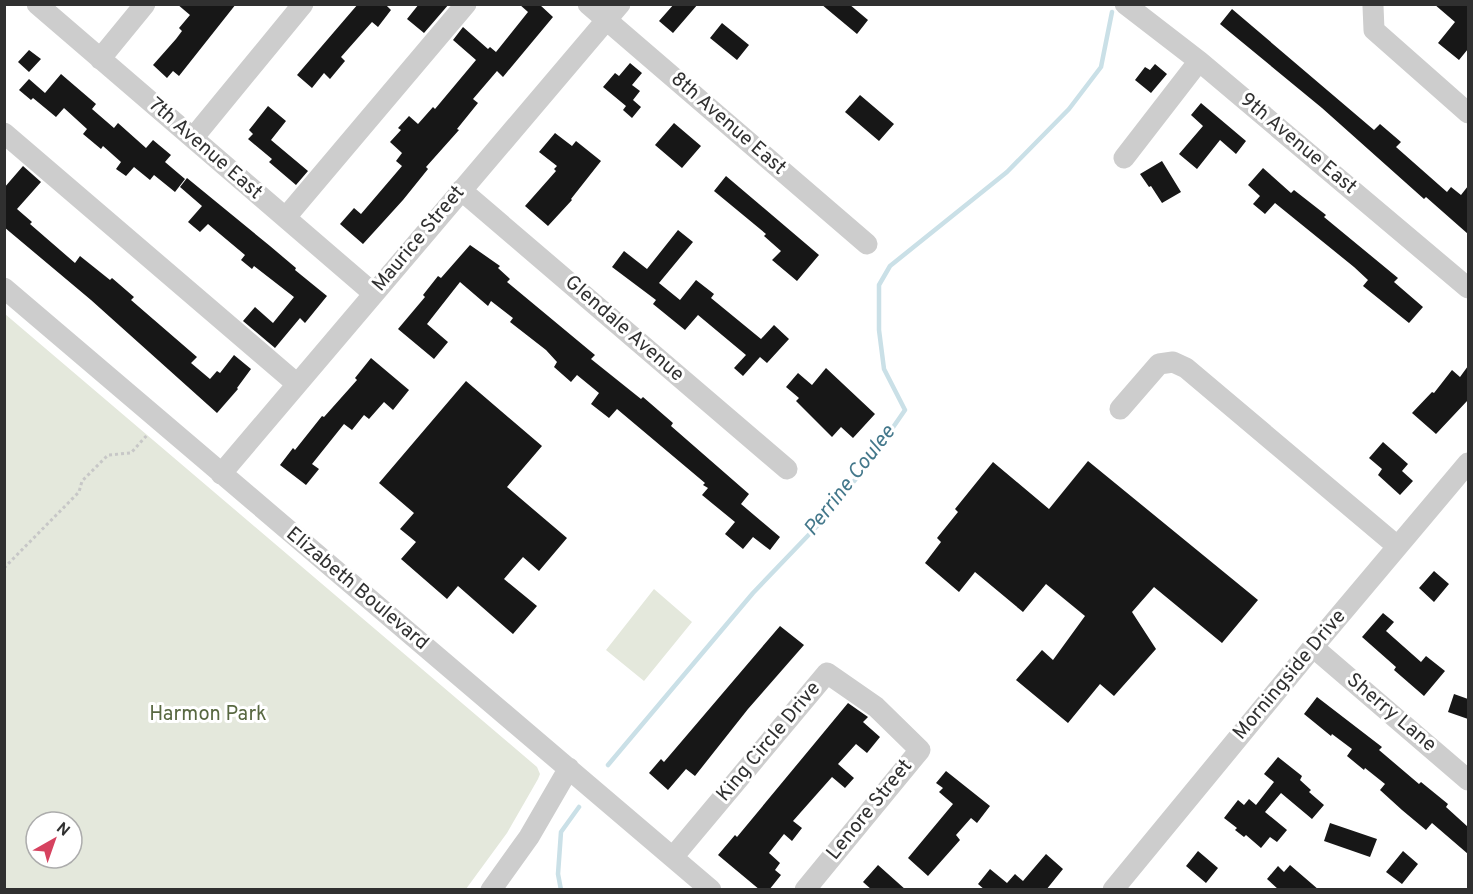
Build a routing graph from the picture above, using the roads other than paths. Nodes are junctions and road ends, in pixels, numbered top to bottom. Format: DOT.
graph roads {
  1 [pos="37,4"];
  2 [pos="145,4"];
  3 [pos="303,4"];
  4 [pos="466,4"];
  5 [pos="588,4"];
  6 [pos="1125,4"];
  7 [pos="1373,6"];
  8 [pos="613,12"];
  9 [pos="100,59"];
  10 [pos="1199,61"];
  11 [pos="1468,113"];
  12 [pos="4,133"];
  13 [pos="193,138"];
  14 [pos="1124,158"];
  15 [pos="461,190"];
  16 [pos="286,217"];
  17 [pos="867,244"];
  18 [pos="4,288"];
  19 [pos="1468,288"];
  20 [pos="373,293"];
  21 [pos="297,384"];
  22 [pos="1120,409"];
  23 [pos="1468,463"];
  24 [pos="788,469"];
  25 [pos="220,474"];
  26 [pos="1397,546"];
  27 [pos="1313,647"];
  28 [pos="876,707"];
  29 [pos="569,768"];
  30 [pos="1468,780"];
  31 [pos="673,857"];
  32 [pos="491,890"];
  33 [pos="711,890"];
  34 [pos="805,890"];
  35 [pos="1113,890"];
  1 -- 9 [label="street, 7th Avenue East"];
  2 -- 9 [label="street"];
  3 -- 13 [label="street"];
  4 -- 16 [label="street"];
  5 -- 8 [label="street, 8th Avenue East"];
  6 -- 10 [label="street, 9th Avenue East"];
  7 -- 11 [label="street"];
  8 -- 15 [label="street, Maurice Street"];
  8 -- 17 [label="street, 8th Avenue East"];
  9 -- 13 [label="street, 7th Avenue East"];
  10 -- 14 [label="street"];
  10 -- 19 [label="street, 9th Avenue East"];
  12 -- 21 [label="street"];
  13 -- 16 [label="street, 7th Avenue East"];
  15 -- 20 [label="street, Maurice Street"];
  15 -- 24 [label="street, Glendale Avenue"];
  16 -- 20 [label="street, 7th Avenue East"];
  18 -- 25 [label="street, Elizabeth Boulevard"];
  20 -- 21 [label="street, Maurice Street"];
  21 -- 25 [label="street, Maurice Street"];
  22 -- 26 [label="street"];
  23 -- 26 [label="street, Morningside Drive"];
  25 -- 29 [label="street, Elizabeth Boulevard"];
  26 -- 27 [label="street, Morningside Drive"];
  27 -- 30 [label="street, Sherry Lane"];
  27 -- 35 [label="street, Morningside Drive"];
  28 -- 31 [label="street, King Circle Drive"];
  28 -- 34 [label="street, Lenore Street"];
  29 -- 31 [label="street, Elizabeth Boulevard"];
  29 -- 32 [label="street"];
  31 -- 33 [label="street, Elizabeth Boulevard"];
}
